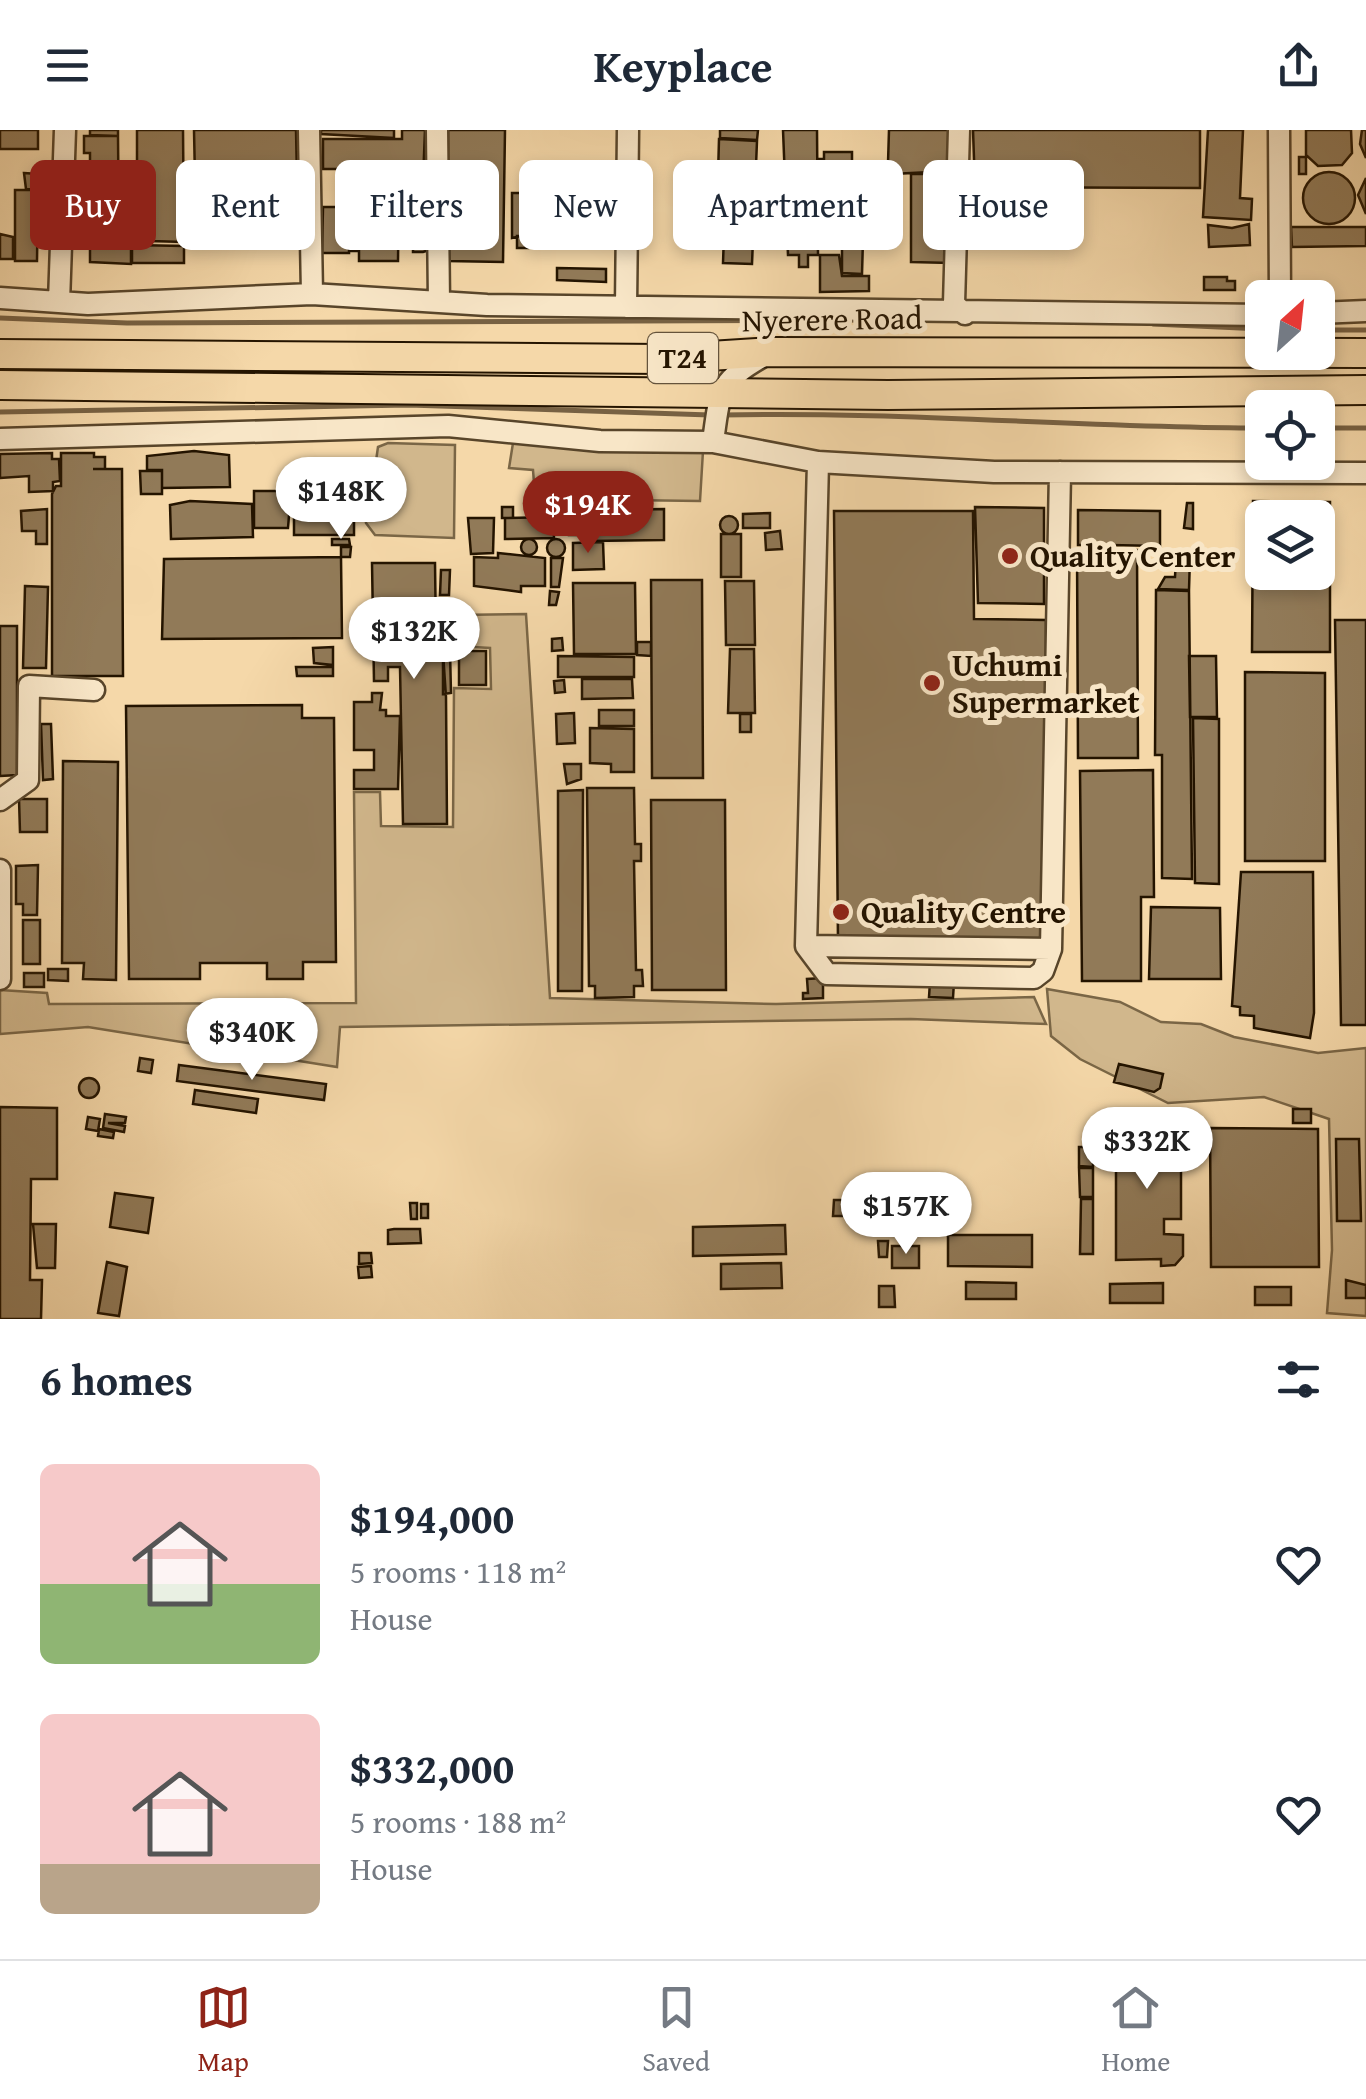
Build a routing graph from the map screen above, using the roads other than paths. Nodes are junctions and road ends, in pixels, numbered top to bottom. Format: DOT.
graph roads {
  1 [pos="64,130"];
  2 [pos="308,130"];
  3 [pos="437,130"];
  4 [pos="628,130"];
  5 [pos="959,130"];
  6 [pos="1279,130"];
  7 [pos="1280,280"];
  8 [pos="312,294"];
  9 [pos="0,298"];
  10 [pos="59,302"];
  11 [pos="439,302"];
  12 [pos="626,307"];
  13 [pos="1366,311"];
  14 [pos="1335,312"];
  15 [pos="965,314"];
  16 [pos="1245,315"];
  17 [pos="771,352"];
  18 [pos="1366,353"];
  19 [pos="0,354"];
  20 [pos="663,359"];
  21 [pos="0,385"];
  22 [pos="1366,390"];
  23 [pos="720,394"];
  24 [pos="0,439"];
  25 [pos="713,442"];
  26 [pos="818,462"];
  27 [pos="1060,472"];
  28 [pos="1366,472"];
  29 [pos="94,690"];
  30 [pos="0,800"];
  31 [pos="0,870"];
  32 [pos="806,946"];
  33 [pos="1051,949"];
  34 [pos="0,979"];
  1 -- 10 [label="street"];
  2 -- 8 [label="street"];
  3 -- 11 [label="street"];
  4 -- 12 [label="street"];
  5 -- 15 [label="street"];
  6 -- 7 [label="street"];
  8 -- 10 [label="street"];
  8 -- 11 [label="street"];
  9 -- 10 [label="street"];
  11 -- 12 [label="street"];
  12 -- 15 [label="street"];
  13 -- 14 [label="street"];
  15 -- 16 [label="street"];
  17 -- 18 [label="highway, Nyerere Road / T24"];
  17 -- 20 [label="highway, Nyerere Road / T24"];
  17 -- 23 [label="street"];
  19 -- 20 [label="highway, Nyerere Road / T24"];
  20 -- 23 [label="street"];
  21 -- 23 [label="highway, T24"];
  22 -- 23 [label="highway, T24"];
  23 -- 25 [label="street"];
  24 -- 25 [label="street"];
  25 -- 26 [label="street"];
  26 -- 27 [label="street"];
  26 -- 32 [label="street"];
  27 -- 28 [label="street"];
  27 -- 33 [label="street"];
  29 -- 30 [label="street"];
  31 -- 34 [label="street"];
  32 -- 33 [label="street"];
  32 -- 33 [label="street"];
}
